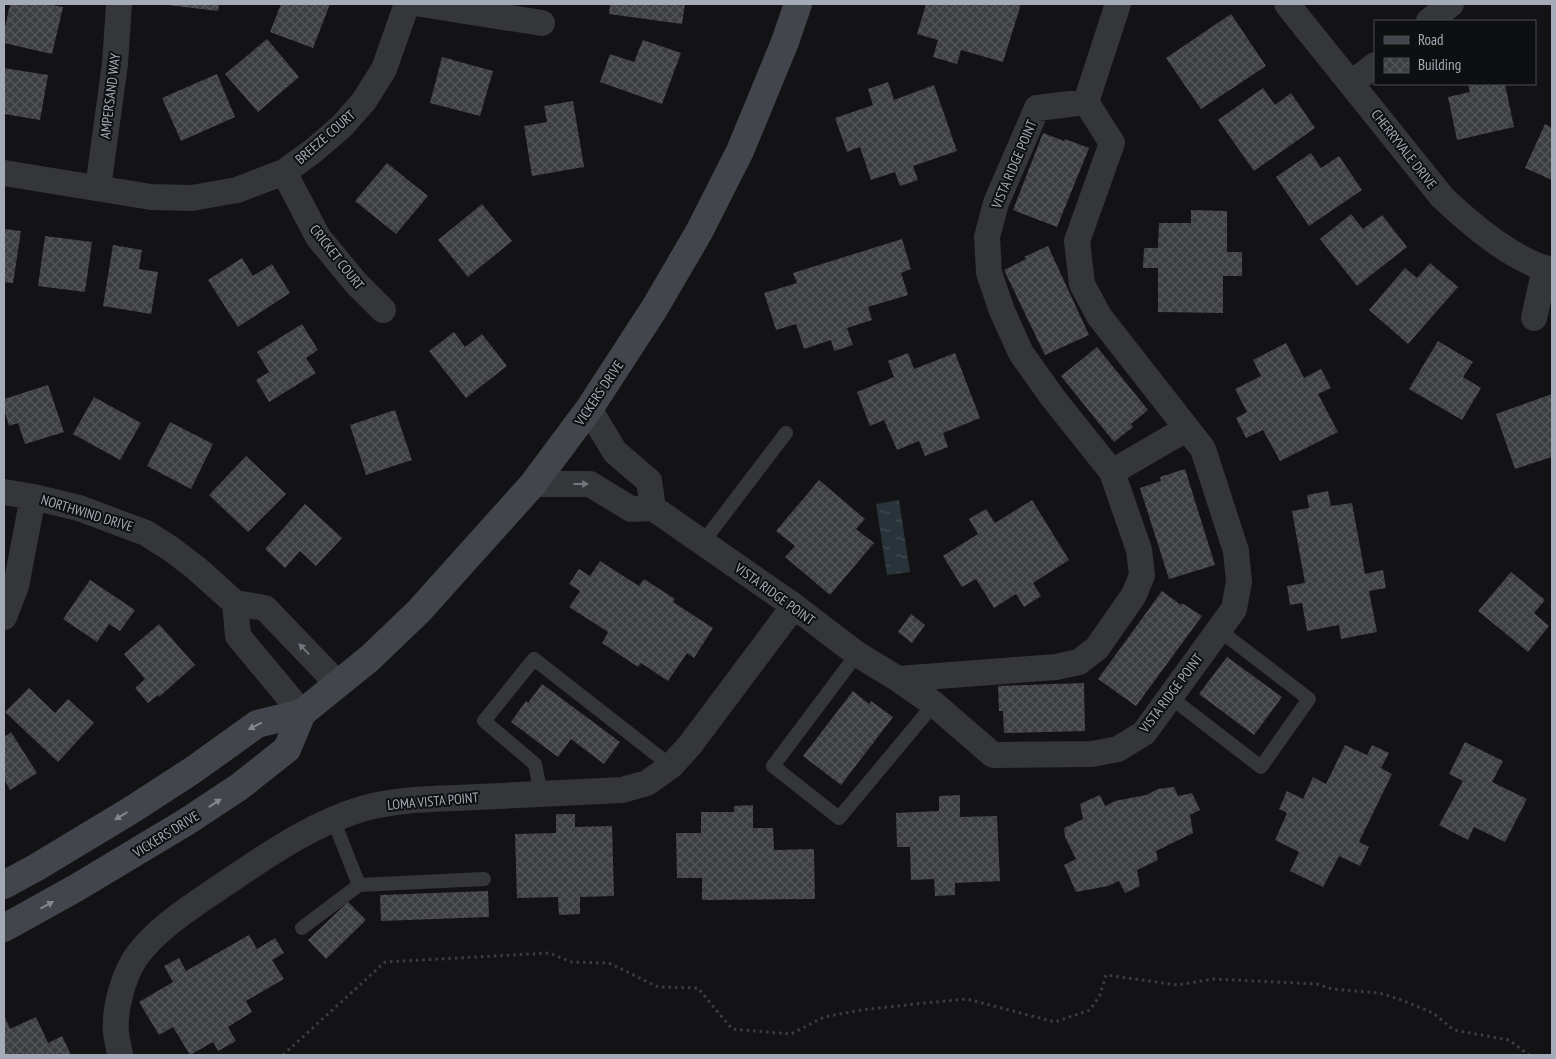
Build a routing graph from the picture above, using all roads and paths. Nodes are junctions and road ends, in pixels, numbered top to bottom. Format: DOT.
graph roads {
  1 [pos="119,4"];
  2 [pos="407,4"];
  3 [pos="421,4"];
  4 [pos="798,4"];
  5 [pos="1118,4"];
  6 [pos="1287,4"];
  7 [pos="1451,4"];
  8 [pos="1430,20"];
  9 [pos="542,23"];
  10 [pos="1374,66"];
  11 [pos="1352,83"];
  12 [pos="1086,102"];
  13 [pos="284,172"];
  14 [pos="4,173"];
  15 [pos="98,188"];
  16 [pos="1548,269"];
  17 [pos="383,310"];
  18 [pos="1534,318"];
  19 [pos="589,409"];
  20 [pos="1186,429"];
  21 [pos="786,433"];
  22 [pos="1112,472"];
  23 [pos="533,484"];
  24 [pos="4,492"];
  25 [pos="33,497"];
  26 [pos="653,508"];
  27 [pos="703,542"];
  28 [pos="235,603"];
  29 [pos="794,606"];
  30 [pos="4,617"];
  31 [pos="1219,630"];
  32 [pos="857,654"];
  33 [pos="898,679"];
  34 [pos="338,684"];
  35 [pos="1170,697"];
  36 [pos="934,704"];
  37 [pos="302,713"];
  38 [pos="671,766"];
  39 [pos="542,794"];
  40 [pos="333,819"];
  41 [pos="484,879"];
  42 [pos="4,885"];
  43 [pos="360,885"];
  44 [pos="4,928"];
  45 [pos="302,928"];
  46 [pos="120,1055"];
  47 [pos="282,1055"];
  48 [pos="1529,1055"];
  1 -- 15 [label="street, AMPERSAND WAY"];
  2 -- 13 [label="street, BREEZE COURT"];
  3 -- 9 [label="street"];
  4 -- 19 [label="main road, VICKERS DRIVE"];
  5 -- 12 [label="street"];
  6 -- 11 [label="street, CHERRYVALE DRIVE"];
  7 -- 8 [label="street"];
  10 -- 11 [label="street"];
  11 -- 16 [label="street, CHERRYVALE DRIVE"];
  12 -- 20 [label="street, VISTA RIDGE POINT"];
  12 -- 22 [label="street, VISTA RIDGE POINT"];
  13 -- 15 [label="street, BREEZE COURT"];
  13 -- 17 [label="street, CRICKET COURT"];
  14 -- 15 [label="street, BREEZE COURT"];
  16 -- 18 [label="street, CHERRYVALE DRIVE"];
  19 -- 23 [label="main road, VICKERS DRIVE"];
  19 -- 26 [label="street"];
  20 -- 22 [label="street"];
  20 -- 31 [label="street, VISTA RIDGE POINT"];
  21 -- 27 [label="lane"];
  22 -- 33 [label="street, VISTA RIDGE POINT"];
  23 -- 26 [label="street, one-way"];
  23 -- 34 [label="main road, VICKERS DRIVE"];
  24 -- 25 [label="street, NORTHWIND DRIVE"];
  25 -- 28 [label="street, NORTHWIND DRIVE"];
  25 -- 30 [label="street"];
  26 -- 27 [label="street, VISTA RIDGE POINT"];
  27 -- 29 [label="street, VISTA RIDGE POINT"];
  34 -- 28 [label="street, one-way"];
  28 -- 37 [label="street"];
  29 -- 32 [label="street, VISTA RIDGE POINT"];
  29 -- 38 [label="street, LOMA VISTA POINT"];
  31 -- 35 [label="street, VISTA RIDGE POINT"];
  31 -- 35 [label="lane"];
  32 -- 33 [label="street, VISTA RIDGE POINT"];
  32 -- 36 [label="lane"];
  33 -- 36 [label="street, VISTA RIDGE POINT"];
  34 -- 37 [label="main road, VICKERS DRIVE"];
  35 -- 36 [label="street, VISTA RIDGE POINT"];
  37 -- 42 [label="main road, VICKERS DRIVE, one-way"];
  44 -- 37 [label="main road, VICKERS DRIVE, one-way"];
  38 -- 39 [label="street, LOMA VISTA POINT"];
  38 -- 39 [label="lane"];
  39 -- 40 [label="street, LOMA VISTA POINT"];
  40 -- 43 [label="lane"];
  40 -- 46 [label="street, LOMA VISTA POINT"];
  41 -- 43 [label="lane"];
  43 -- 45 [label="lane"];
  47 -- 48 [label="path"];
}
